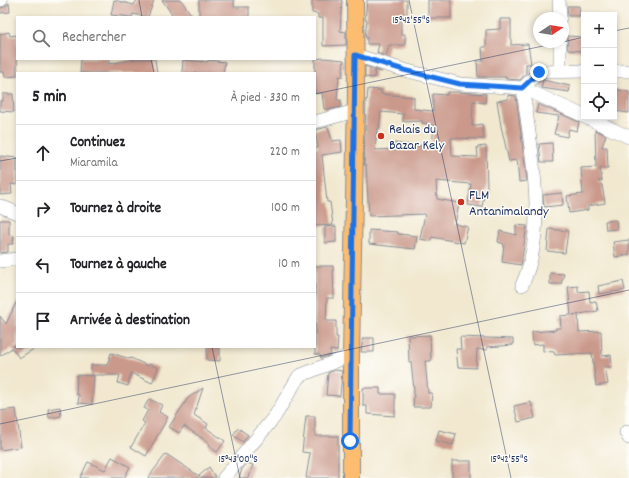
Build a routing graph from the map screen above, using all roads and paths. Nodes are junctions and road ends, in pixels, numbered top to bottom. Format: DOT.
graph roads {
  1 [pos="355,0"];
  2 [pos="559,0"];
  3 [pos="560,12"];
  4 [pos="560,48"];
  5 [pos="355,55"];
  6 [pos="560,71"];
  7 [pos="581,71"];
  8 [pos="617,71"];
  9 [pos="629,71"];
  10 [pos="522,88"];
  11 [pos="355,111"];
  12 [pos="581,115"];
  13 [pos="592,120"];
  14 [pos="316,122"];
  15 [pos="629,137"];
  16 [pos="0,206"];
  17 [pos="16,213"];
  18 [pos="16,259"];
  19 [pos="0,261"];
  20 [pos="522,284"];
  21 [pos="351,355"];
  22 [pos="224,478"];
  23 [pos="351,478"];
  1 -- 5 [label="main road"];
  2 -- 3 [label="street"];
  4 -- 6 [label="street"];
  5 -- 10 [label="street"];
  5 -- 11 [label="main road"];
  6 -- 7 [label="street"];
  6 -- 10 [label="street"];
  8 -- 9 [label="street"];
  10 -- 12 [label="street"];
  10 -- 20 [label="street"];
  11 -- 14 [label="street"];
  11 -- 21 [label="main road"];
  13 -- 15 [label="street"];
  16 -- 17 [label="street"];
  18 -- 19 [label="street"];
  21 -- 22 [label="street"];
  21 -- 23 [label="main road"];
}
